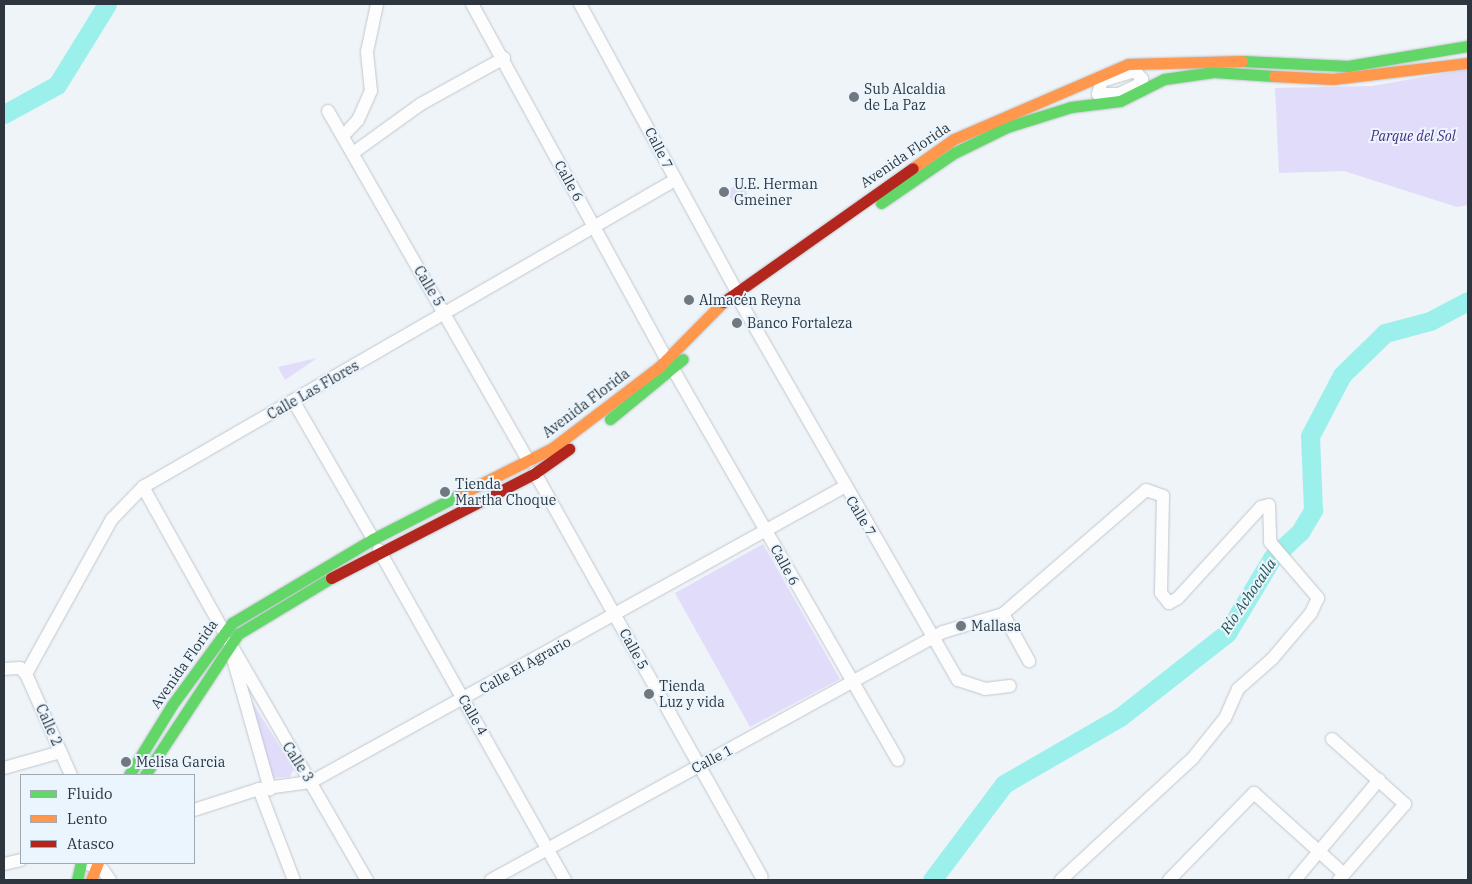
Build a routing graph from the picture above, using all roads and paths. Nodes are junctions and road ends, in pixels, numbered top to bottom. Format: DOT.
graph roads {
  1 [pos="378,4"];
  2 [pos="472,4"];
  3 [pos="580,4"];
  4 [pos="1468,46"];
  5 [pos="504,58"];
  6 [pos="1468,62"];
  7 [pos="1140,65"];
  8 [pos="1094,83"];
  9 [pos="1146,87"];
  10 [pos="1099,104"];
  11 [pos="328,111"];
  12 [pos="343,136"];
  13 [pos="353,152"];
  14 [pos="675,180"];
  15 [pos="594,227"];
  16 [pos="739,297"];
  17 [pos="446,314"];
  18 [pos="670,364"];
  19 [pos="294,402"];
  20 [pos="532,468"];
  21 [pos="143,487"];
  22 [pos="844,487"];
  23 [pos="766,530"];
  24 [pos="373,539"];
  25 [pos="379,550"];
  26 [pos="1003,614"];
  27 [pos="616,616"];
  28 [pos="223,630"];
  29 [pos="932,638"];
  30 [pos="230,643"];
  31 [pos="1029,661"];
  32 [pos="4,669"];
  33 [pos="26,674"];
  34 [pos="852,684"];
  35 [pos="1010,686"];
  36 [pos="463,699"];
  37 [pos="1332,739"];
  38 [pos="61,752"];
  39 [pos="898,760"];
  40 [pos="699,766"];
  41 [pos="4,768"];
  42 [pos="71,774"];
  43 [pos="130,774"];
  44 [pos="145,774"];
  45 [pos="1379,780"];
  46 [pos="311,782"];
  47 [pos="265,789"];
  48 [pos="195,810"];
  49 [pos="548,849"];
  50 [pos="1320,852"];
  51 [pos="20,860"];
  52 [pos="4,864"];
  53 [pos="90,864"];
  54 [pos="762,877"];
  55 [pos="1342,877"];
  56 [pos="77,880"];
  57 [pos="91,880"];
  58 [pos="110,880"];
  59 [pos="294,880"];
  60 [pos="367,880"];
  61 [pos="491,880"];
  62 [pos="566,880"];
  63 [pos="1061,880"];
  64 [pos="1169,880"];
  65 [pos="1295,880"];
  1 -- 12 [label="street"];
  2 -- 5 [label="street, Calle 6"];
  3 -- 14 [label="street, Calle 7"];
  4 -- 7 [label="main road, Avenida Florida"];
  5 -- 13 [label="street"];
  5 -- 15 [label="street, Calle 6"];
  6 -- 9 [label="main road, Avenida Florida"];
  7 -- 8 [label="main road, Avenida Florida"];
  7 -- 9 [label="main road"];
  8 -- 10 [label="main road"];
  8 -- 16 [label="main road, Avenida Florida"];
  9 -- 10 [label="main road, Avenida Florida"];
  10 -- 16 [label="main road, Avenida Florida"];
  11 -- 12 [label="street, Calle 5"];
  12 -- 13 [label="street, Calle 5"];
  13 -- 17 [label="street, Calle 5"];
  14 -- 15 [label="street, Calle Las Flores"];
  14 -- 16 [label="street, Calle 7"];
  15 -- 17 [label="street, Calle Las Flores"];
  15 -- 18 [label="street, Calle 6"];
  16 -- 18 [label="main road, Avenida Florida"];
  16 -- 22 [label="street, Calle 7"];
  17 -- 19 [label="street, Calle Las Flores"];
  17 -- 20 [label="street, Calle 5"];
  18 -- 20 [label="main road, Avenida Florida"];
  18 -- 23 [label="street, Calle 6"];
  19 -- 21 [label="street, Calle Las Flores"];
  19 -- 24 [label="street"];
  20 -- 24 [label="main road, Avenida Florida"];
  20 -- 25 [label="main road, Avenida Florida"];
  20 -- 27 [label="street, Calle 5"];
  21 -- 28 [label="street"];
  21 -- 33 [label="street, Calle Las Flores"];
  22 -- 23 [label="street, Calle El Agrario"];
  22 -- 29 [label="street, Calle 7"];
  23 -- 27 [label="street, Calle El Agrario"];
  23 -- 34 [label="street, Calle 6"];
  24 -- 25 [label="main road"];
  24 -- 28 [label="main road, Avenida Florida"];
  25 -- 30 [label="main road, Avenida Florida"];
  25 -- 36 [label="street, Calle 4"];
  26 -- 29 [label="street, Calle 1"];
  26 -- 31 [label="street"];
  26 -- 63 [label="street"];
  27 -- 36 [label="street, Calle El Agrario"];
  27 -- 40 [label="street, Calle 5"];
  28 -- 30 [label="main road"];
  28 -- 43 [label="main road, Avenida Florida"];
  29 -- 34 [label="street, Calle 1"];
  29 -- 35 [label="street, Calle 7"];
  30 -- 44 [label="main road, Avenida Florida"];
  30 -- 46 [label="street, Calle 3"];
  30 -- 47 [label="street"];
  32 -- 33 [label="street"];
  33 -- 38 [label="street, Calle 2"];
  34 -- 39 [label="street, Calle 6"];
  34 -- 40 [label="street, Calle 1"];
  36 -- 46 [label="street, Calle El Agrario"];
  36 -- 49 [label="street, Calle 4"];
  37 -- 45 [label="street"];
  38 -- 41 [label="street"];
  38 -- 42 [label="street, Calle 2"];
  40 -- 49 [label="street, Calle 1"];
  40 -- 54 [label="street, Calle 5"];
  45 -- 50 [label="street"];
  45 -- 55 [label="street"];
  46 -- 47 [label="street, Calle El Agrario"];
  46 -- 60 [label="street, Calle 3"];
  47 -- 48 [label="street, Calle El Agrario"];
  47 -- 59 [label="street"];
  49 -- 61 [label="street, Calle 1"];
  49 -- 62 [label="street, Calle 4"];
  50 -- 55 [label="street"];
  50 -- 64 [label="street"];
  50 -- 65 [label="street"];
  51 -- 52 [label="street"];
  53 -- 56 [label="main road"];
  53 -- 57 [label="main road"];
  53 -- 58 [label="street"];
}
